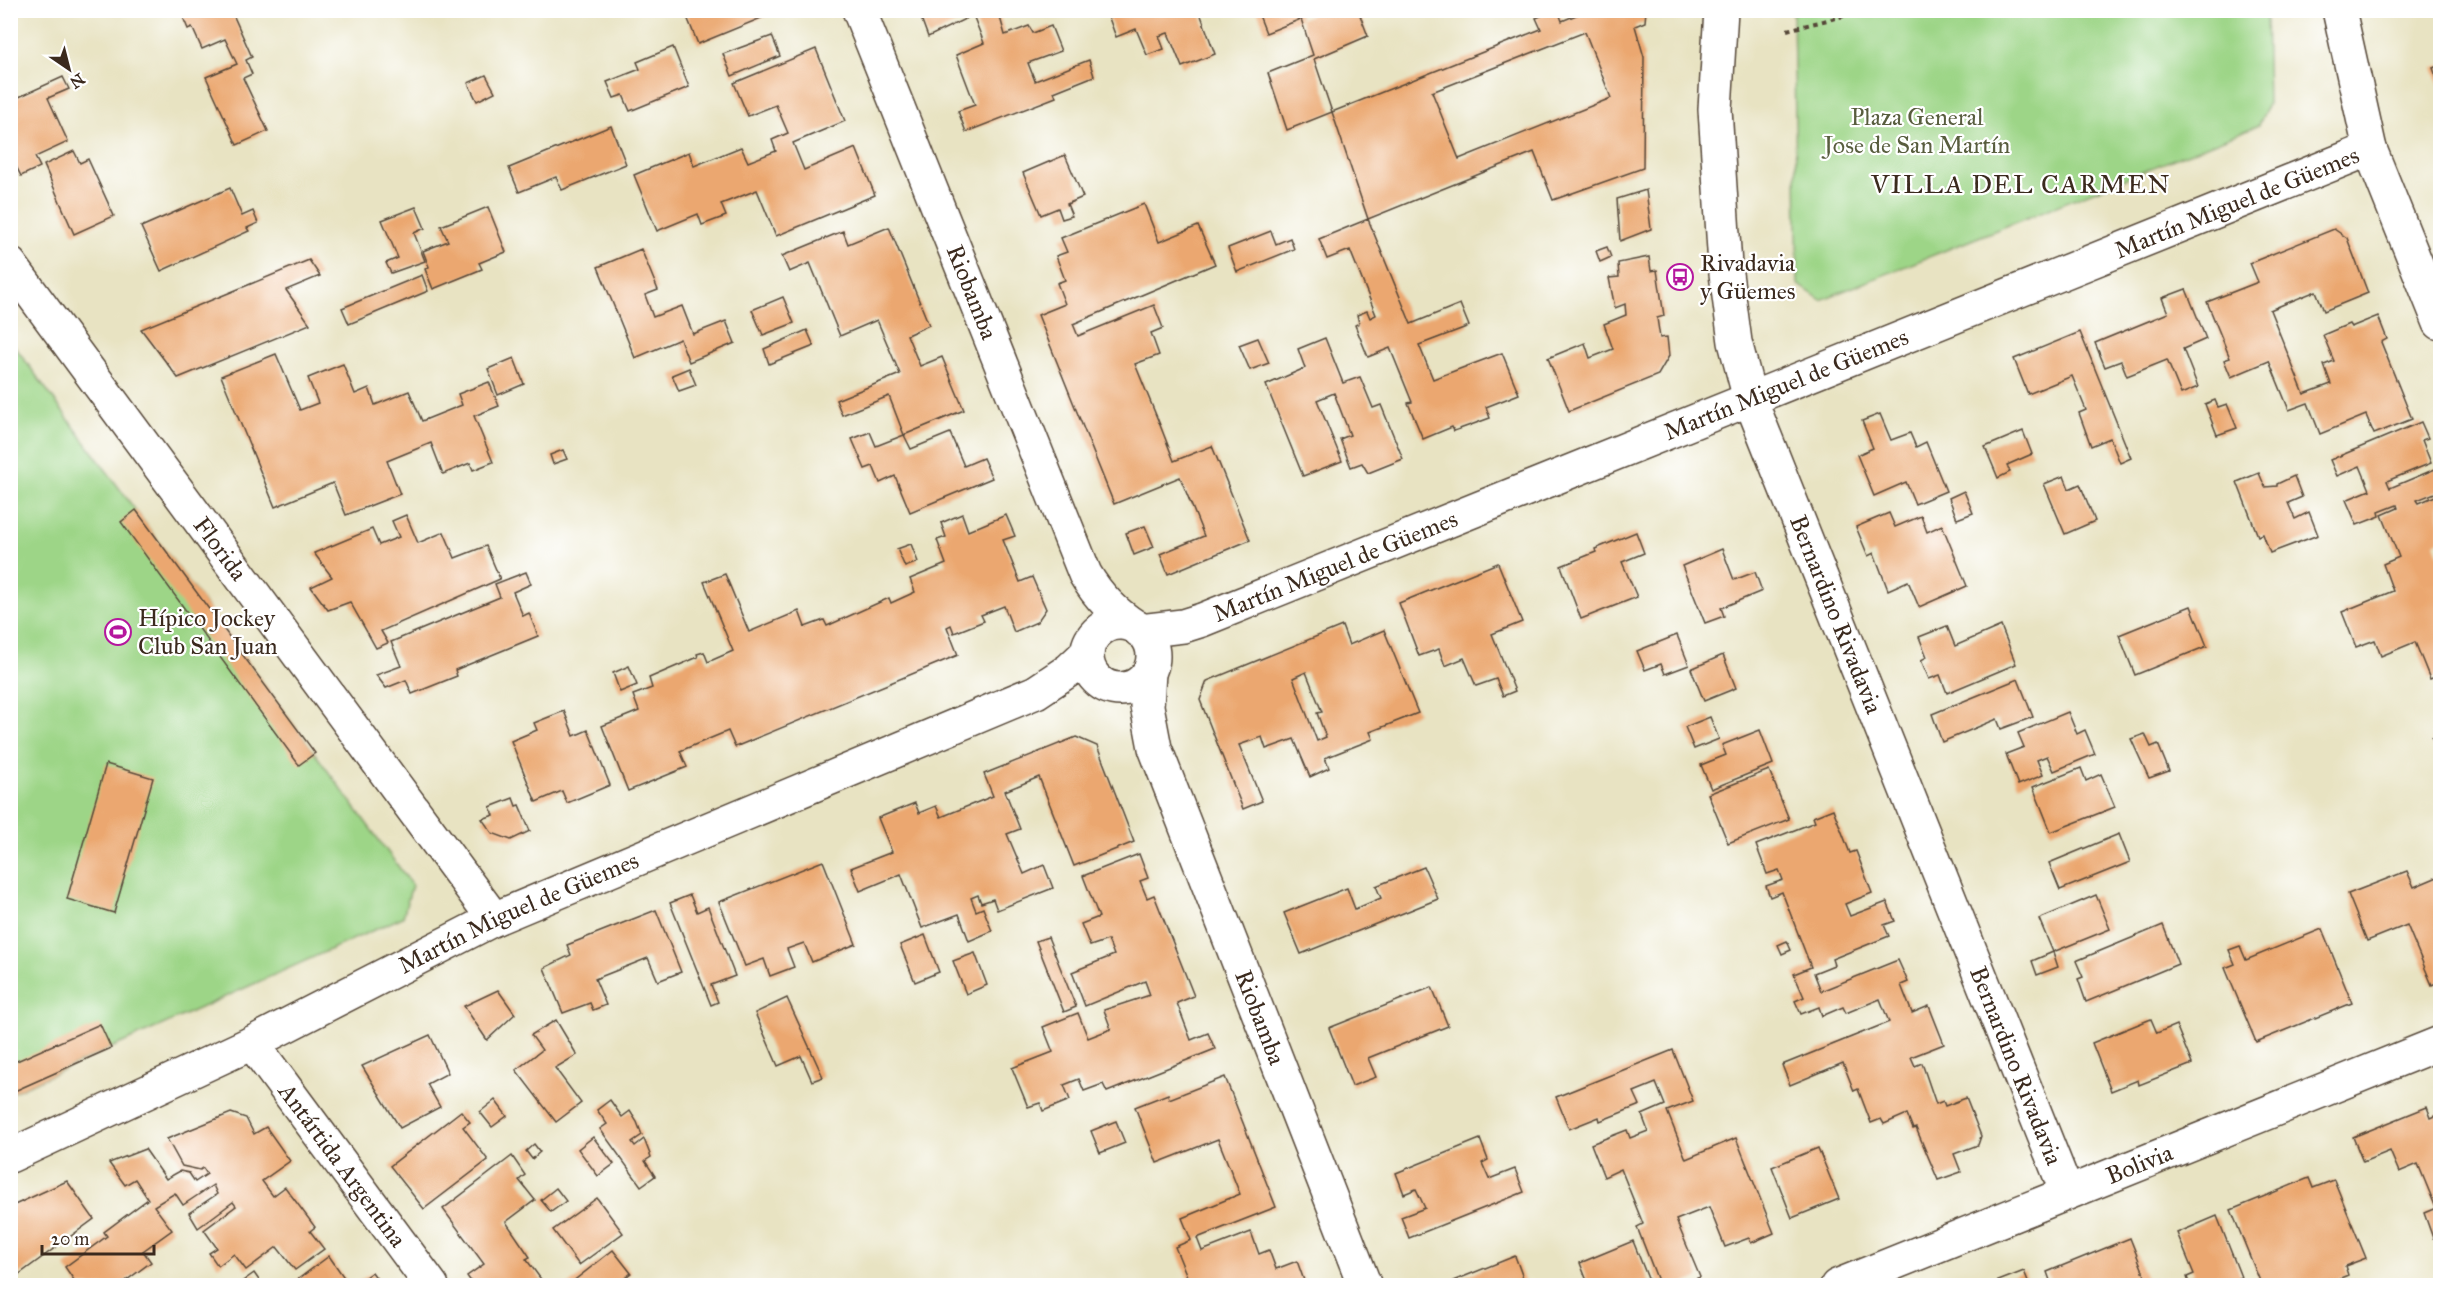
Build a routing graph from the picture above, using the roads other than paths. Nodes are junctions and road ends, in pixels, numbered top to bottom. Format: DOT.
graph roads {
  1 [pos="859,10"];
  2 [pos="1720,10"];
  3 [pos="2339,10"];
  4 [pos="2370,149"];
  5 [pos="10,264"];
  6 [pos="2440,323"];
  7 [pos="1750,399"];
  8 [pos="1085,574"];
  9 [pos="1088,647"];
  10 [pos="1144,647"];
  11 [pos="1105,686"];
  12 [pos="1036,692"];
  13 [pos="1155,748"];
  14 [pos="494,919"];
  15 [pos="252,1043"];
  16 [pos="2440,1043"];
  17 [pos="10,1156"];
  18 [pos="2067,1193"];
  19 [pos="432,1286"];
  20 [pos="1365,1286"];
  21 [pos="1837,1286"];
  1 -- 8 [label="street, Riobamba"];
  2 -- 7 [label="street, Bernardino Rivadavia"];
  3 -- 4 [label="street"];
  4 -- 6 [label="street"];
  4 -- 7 [label="street, Martín Miguel de Güemes"];
  5 -- 14 [label="street, Florida"];
  7 -- 10 [label="street, Martín Miguel de Güemes"];
  7 -- 18 [label="street, Bernardino Rivadavia"];
  8 -- 9 [label="street, Riobamba"];
  8 -- 10 [label="street, Riobamba"];
  9 -- 10 [label="street, Martín Miguel de Güemes"];
  9 -- 11 [label="street, Riobamba"];
  9 -- 12 [label="street, Martín Miguel de Güemes"];
  10 -- 11 [label="street, Martín Miguel de Güemes"];
  10 -- 13 [label="street, Riobamba"];
  11 -- 12 [label="street, Martín Miguel de Güemes"];
  11 -- 13 [label="street, Riobamba"];
  12 -- 14 [label="street, Martín Miguel de Güemes"];
  13 -- 20 [label="street, Riobamba"];
  14 -- 15 [label="street, Martín Miguel de Güemes"];
  15 -- 17 [label="street, Martín Miguel de Güemes"];
  15 -- 19 [label="street, Antártida Argentina"];
  16 -- 18 [label="street, Bolivia"];
  18 -- 21 [label="street, Bolivia"];
}
